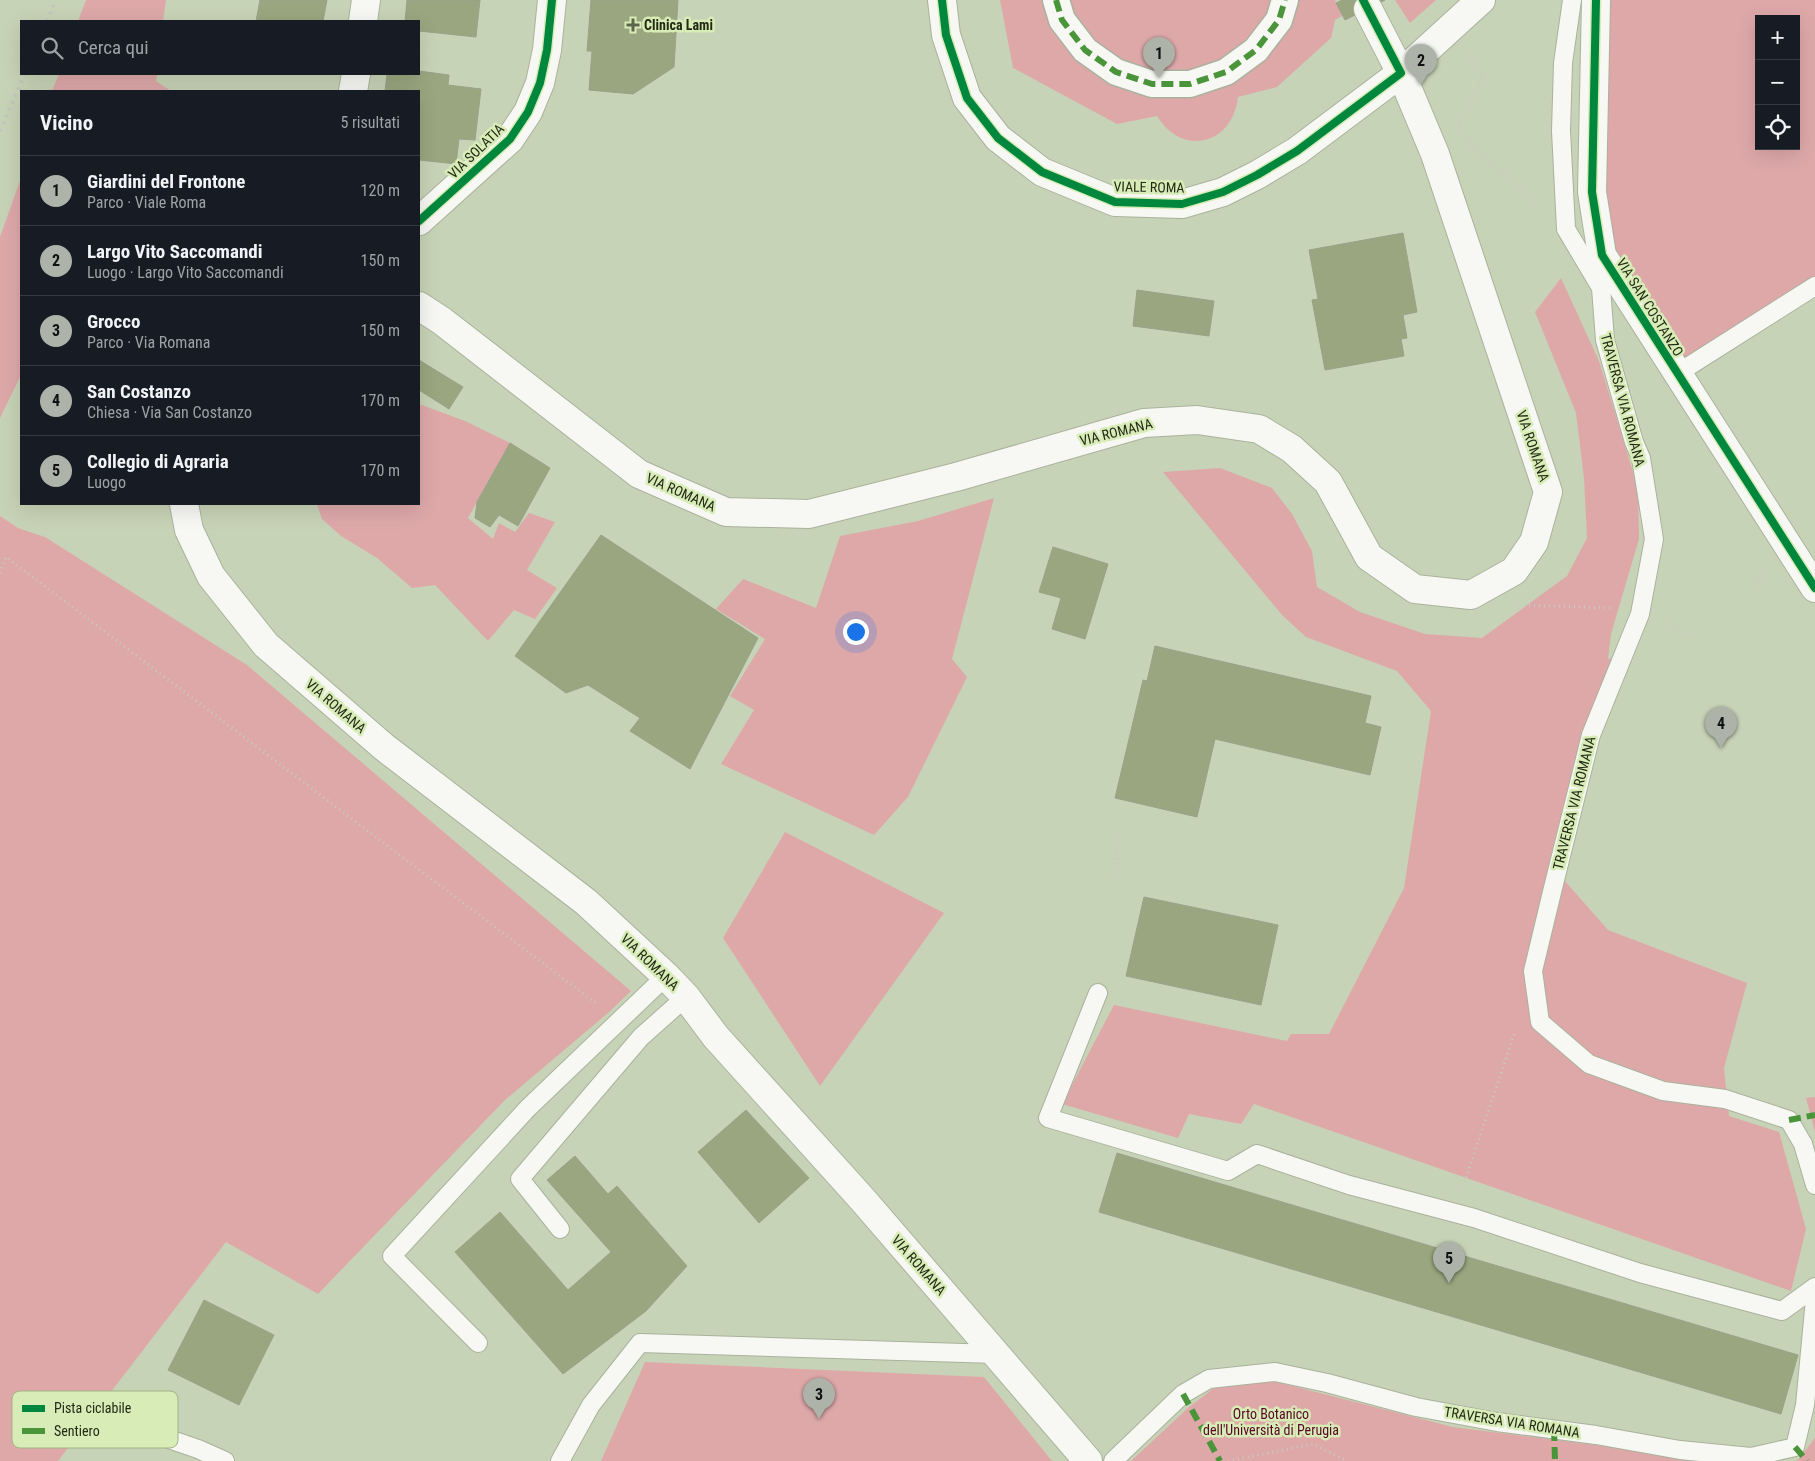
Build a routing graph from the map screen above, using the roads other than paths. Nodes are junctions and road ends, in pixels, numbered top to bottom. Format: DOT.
graph roads {
  1 [pos="366,0"];
  2 [pos="552,0"];
  3 [pos="942,0"];
  4 [pos="1056,0"];
  5 [pos="1285,0"];
  6 [pos="1481,0"];
  7 [pos="1572,0"];
  8 [pos="1596,0"];
  9 [pos="1368,9"];
  10 [pos="363,20"];
  11 [pos="1401,73"];
  12 [pos="356,75"];
  13 [pos="353,90"];
  14 [pos="420,220"];
  15 [pos="1602,255"];
  16 [pos="1815,286"];
  17 [pos="1601,288"];
  18 [pos="420,307"];
  19 [pos="1678,373"];
  20 [pos="184,505"];
  21 [pos="1815,588"];
  22 [pos="666,976"];
  23 [pos="1098,992"];
  24 [pos="686,997"];
  25 [pos="1815,1185"];
  26 [pos="560,1229"];
  27 [pos="1815,1287"];
  28 [pos="1815,1299"];
  29 [pos="478,1343"];
  30 [pos="996,1354"];
  31 [pos="178,1441"];
  32 [pos="225,1461"];
  33 [pos="560,1461"];
  34 [pos="1088,1461"];
  35 [pos="1112,1461"];
  1 -- 10 [label="main road"];
  2 -- 14 [label="main road, VIA SOLATIA"];
  3 -- 11 [label="main road, VIALE ROMA"];
  4 -- 5 [label="street"];
  6 -- 11 [label="main road, VIALE ROMA"];
  7 -- 17 [label="lane"];
  8 -- 15 [label="main road, VIA SAN COSTANZO"];
  9 -- 11 [label="main road, VIA ROMANA"];
  11 -- 18 [label="main road, VIA ROMANA"];
  12 -- 13 [label="main road"];
  15 -- 17 [label="lane, TRAVERSA VIA ROMANA"];
  15 -- 19 [label="main road, VIA SAN COSTANZO"];
  16 -- 19 [label="lane"];
  17 -- 25 [label="lane, TRAVERSA VIA ROMANA"];
  19 -- 21 [label="main road, VIA SAN COSTANZO"];
  20 -- 22 [label="main road, VIA ROMANA"];
  22 -- 24 [label="main road, VIA ROMANA"];
  22 -- 29 [label="lane"];
  23 -- 27 [label="lane"];
  24 -- 26 [label="lane"];
  24 -- 30 [label="main road, VIA ROMANA"];
  28 -- 35 [label="lane, TRAVERSA VIA ROMANA"];
  30 -- 33 [label="lane"];
  30 -- 34 [label="main road, VIA ROMANA"];
  31 -- 32 [label="lane"];
}
